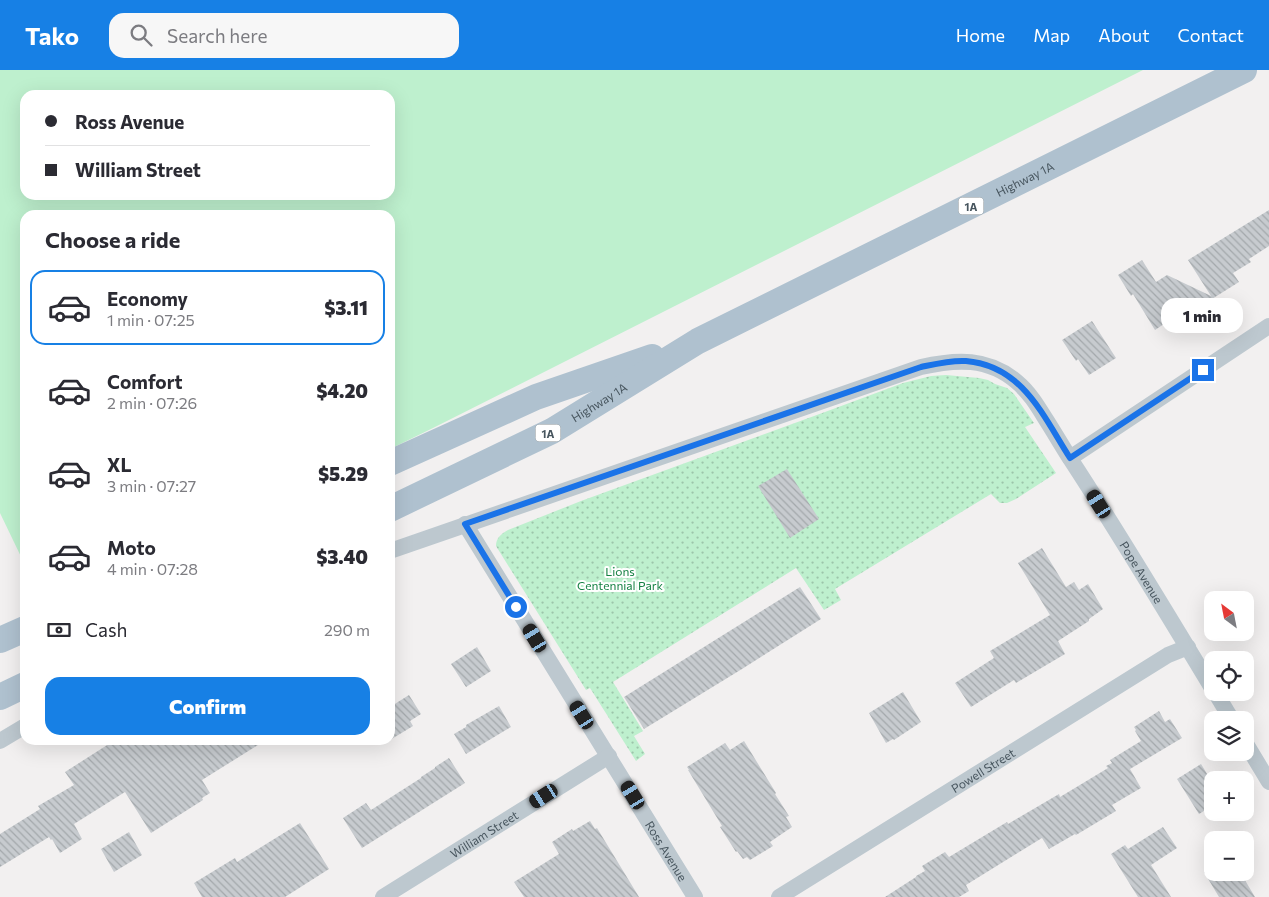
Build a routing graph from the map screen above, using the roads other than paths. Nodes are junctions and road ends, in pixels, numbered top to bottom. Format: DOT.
graph roads {
  1 [pos="1244,70"];
  2 [pos="1269,326"];
  3 [pos="698,341"];
  4 [pos="1070,458"];
  5 [pos="395,460"];
  6 [pos="395,507"];
  7 [pos="465,524"];
  8 [pos="395,548"];
  9 [pos="20,631"];
  10 [pos="0,640"];
  11 [pos="1188,647"];
  12 [pos="1204,674"];
  13 [pos="20,687"];
  14 [pos="0,697"];
  15 [pos="20,729"];
  16 [pos="0,741"];
  17 [pos="609,756"];
  18 [pos="1254,757"];
  19 [pos="1269,782"];
  20 [pos="383,897"];
  21 [pos="695,897"];
  22 [pos="779,897"];
  1 -- 3 [label="main road, Highway 1A / 1A"];
  2 -- 4 [label="street"];
  3 -- 5 [label="main road, Highway 1A / 1A"];
  3 -- 6 [label="main road, Highway 1A / 1A"];
  4 -- 7 [label="street, Pope Avenue"];
  4 -- 11 [label="street, Pope Avenue"];
  7 -- 8 [label="street, Pope Avenue"];
  7 -- 17 [label="street, Ross Avenue"];
  9 -- 10 [label="main road"];
  11 -- 12 [label="street, Pope Avenue"];
  11 -- 22 [label="street, Powell Street"];
  13 -- 14 [label="main road"];
  15 -- 16 [label="street"];
  17 -- 20 [label="street, William Street"];
  17 -- 21 [label="street, Ross Avenue"];
  18 -- 19 [label="street"];
}
